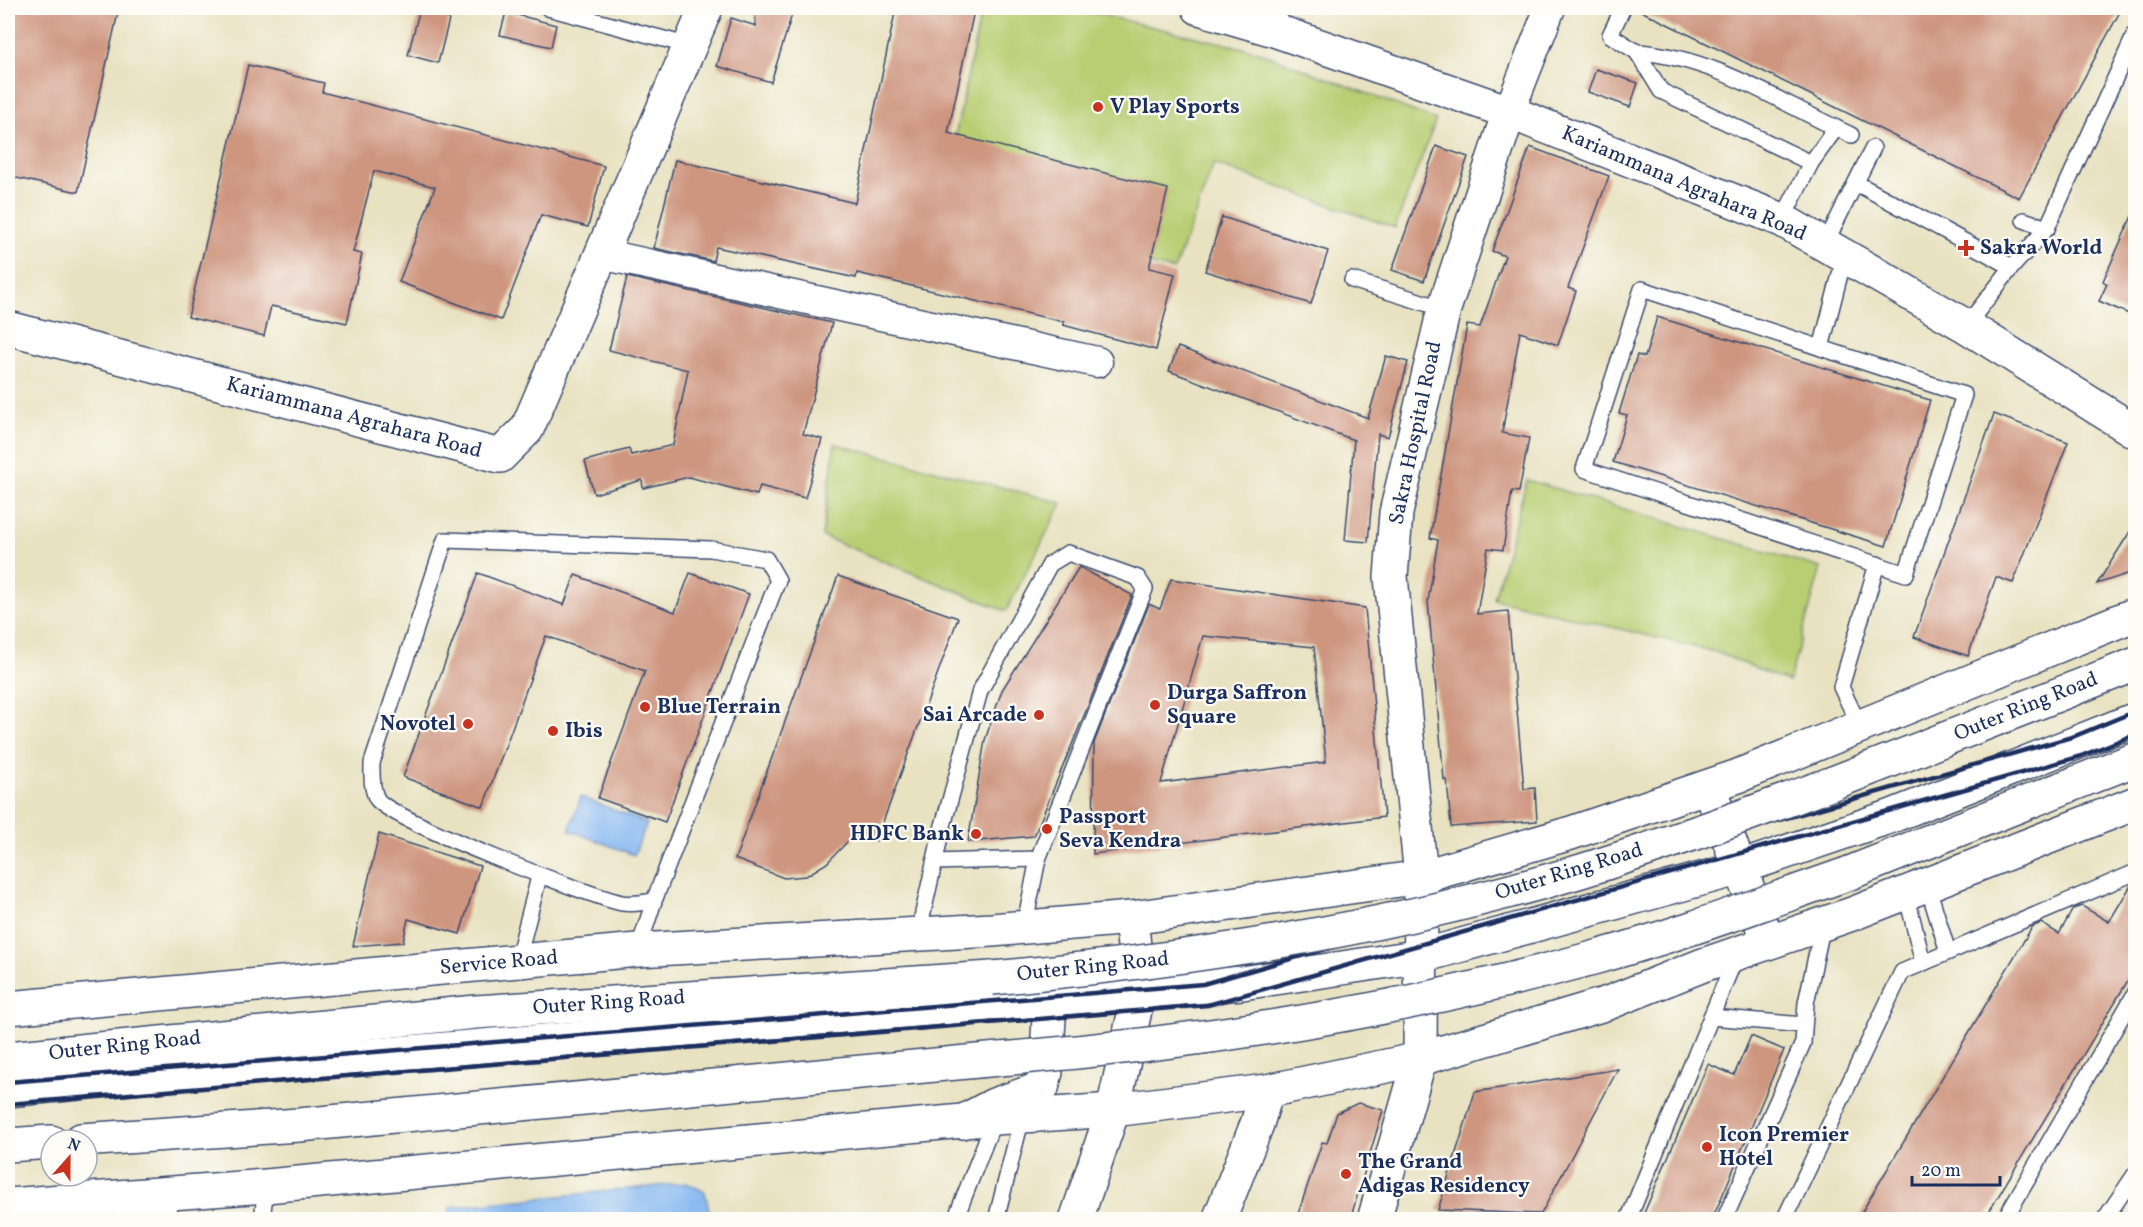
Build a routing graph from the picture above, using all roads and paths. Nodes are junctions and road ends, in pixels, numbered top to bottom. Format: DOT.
graph roads {
  1 [pos="548,8"];
  2 [pos="706,8"];
  3 [pos="1198,8"];
  4 [pos="1550,8"];
  5 [pos="1623,8"];
  6 [pos="1278,19"];
  7 [pos="2136,32"];
  8 [pos="690,46"];
  9 [pos="1637,52"];
  10 [pos="1509,112"];
  11 [pos="1836,128"];
  12 [pos="1851,135"];
  13 [pos="1873,148"];
  14 [pos="1811,163"];
  15 [pos="1856,183"];
  16 [pos="1782,220"];
  17 [pos="2024,220"];
  18 [pos="2047,228"];
  19 [pos="1835,250"];
  20 [pos="601,254"];
  21 [pos="2012,267"];
  22 [pos="1352,280"];
  23 [pos="1444,309"];
  24 [pos="1966,326"];
  25 [pos="8,328"];
  26 [pos="1821,348"];
  27 [pos="1097,362"];
  28 [pos="2136,432"];
  29 [pos="1877,564"];
  30 [pos="2136,614"];
  31 [pos="2136,664"];
  32 [pos="2136,719"];
  33 [pos="1860,727"];
  34 [pos="2136,759"];
  35 [pos="1708,786"];
  36 [pos="2136,803"];
  37 [pos="1038,860"];
  38 [pos="934,862"];
  39 [pos="1740,867"];
  40 [pos="2136,872"];
  41 [pos="539,877"];
  42 [pos="1421,877"];
  43 [pos="1916,888"];
  44 [pos="654,901"];
  45 [pos="1131,918"];
  46 [pos="1823,924"];
  47 [pos="1024,928"];
  48 [pos="918,934"];
  49 [pos="1769,942"];
  50 [pos="638,950"];
  51 [pos="1947,952"];
  52 [pos="1737,953"];
  53 [pos="1422,956"];
  54 [pos="517,962"];
  55 [pos="1923,963"];
  56 [pos="1139,992"];
  57 [pos="2136,992"];
  58 [pos="1050,1000"];
  59 [pos="8,1008"];
  60 [pos="1711,1017"];
  61 [pos="1804,1025"];
  62 [pos="8,1058"];
  63 [pos="1420,1059"];
  64 [pos="8,1090"];
  65 [pos="1267,1091"];
  66 [pos="1113,1110"];
  67 [pos="1008,1118"];
  68 [pos="962,1122"];
  69 [pos="99,1139"];
  70 [pos="39,1143"];
  71 [pos="8,1145"];
  72 [pos="2136,1173"];
  73 [pos="266,1186"];
  74 [pos="8,1206"];
  75 [pos="169,1206"];
  76 [pos="57,1210"];
  77 [pos="262,1220"];
  78 [pos="955,1220"];
  79 [pos="996,1220"];
  80 [pos="1076,1220"];
  81 [pos="1219,1220"];
  82 [pos="1374,1220"];
  83 [pos="1628,1220"];
  84 [pos="1724,1220"];
  85 [pos="1784,1220"];
  86 [pos="2004,1220"];
  87 [pos="2104,1220"];
  1 -- 8 [label="lane"];
  2 -- 8 [label="main road, Kariammana Agrahara Road"];
  3 -- 6 [label="main road, Kariammana Agrahara Road"];
  4 -- 10 [label="street, Sakra Hospital Road"];
  5 -- 9 [label="lane"];
  6 -- 10 [label="main road, Kariammana Agrahara Road"];
  7 -- 18 [label="lane"];
  8 -- 20 [label="main road, Kariammana Agrahara Road"];
  9 -- 11 [label="lane"];
  9 -- 14 [label="lane"];
  10 -- 16 [label="main road, Kariammana Agrahara Road"];
  10 -- 23 [label="main road, Sakra Hospital Road"];
  11 -- 12 [label="lane"];
  11 -- 14 [label="lane"];
  13 -- 15 [label="lane"];
  14 -- 16 [label="lane"];
  15 -- 19 [label="lane"];
  15 -- 21 [label="lane"];
  16 -- 19 [label="main road, Kariammana Agrahara Road"];
  17 -- 18 [label="lane"];
  18 -- 21 [label="lane"];
  19 -- 24 [label="main road, Kariammana Agrahara Road"];
  19 -- 26 [label="lane"];
  20 -- 25 [label="main road, Kariammana Agrahara Road"];
  20 -- 27 [label="street"];
  21 -- 24 [label="lane"];
  22 -- 23 [label="lane"];
  23 -- 42 [label="main road, Sakra Hospital Road"];
  24 -- 28 [label="main road, Kariammana Agrahara Road"];
  26 -- 29 [label="lane"];
  26 -- 29 [label="lane"];
  29 -- 33 [label="lane"];
  30 -- 33 [label="main road, Service Road"];
  31 -- 62 [label="main road, Outer Ring Road, bridge"];
  32 -- 39 [label="main road"];
  33 -- 35 [label="main road, Service Road"];
  34 -- 69 [label="main road, bridge"];
  35 -- 39 [label="main road"];
  35 -- 42 [label="main road, Service Road"];
  36 -- 43 [label="main road"];
  37 -- 38 [label="lane"];
  37 -- 38 [label="lane"];
  37 -- 47 [label="lane"];
  38 -- 48 [label="lane"];
  39 -- 49 [label="main road"];
  39 -- 53 [label="main road"];
  40 -- 51 [label="lane"];
  41 -- 44 [label="lane"];
  41 -- 44 [label="lane"];
  41 -- 54 [label="lane"];
  42 -- 45 [label="main road, Service Road"];
  42 -- 53 [label="main road, Sakra Hospital Road"];
  43 -- 46 [label="main road"];
  43 -- 51 [label="lane"];
  43 -- 55 [label="lane"];
  44 -- 50 [label="lane"];
  45 -- 47 [label="main road, Service Road"];
  45 -- 56 [label="main road"];
  46 -- 49 [label="main road"];
  46 -- 61 [label="lane"];
  47 -- 48 [label="main road, Service Road"];
  48 -- 50 [label="main road, Service Road"];
  49 -- 52 [label="main road"];
  50 -- 54 [label="main road, Service Road"];
  51 -- 55 [label="lane"];
  52 -- 60 [label="lane"];
  52 -- 63 [label="main road"];
  53 -- 56 [label="main road"];
  53 -- 63 [label="main road, Sakra Hospital Road"];
  54 -- 59 [label="main road, Service Road"];
  55 -- 85 [label="lane"];
  56 -- 58 [label="main road"];
  56 -- 66 [label="main road"];
  57 -- 86 [label="lane"];
  58 -- 64 [label="main road"];
  58 -- 68 [label="main road"];
  60 -- 61 [label="lane"];
  60 -- 83 [label="lane"];
  61 -- 84 [label="lane"];
  63 -- 65 [label="main road"];
  63 -- 82 [label="main road, Sakra Hospital Road"];
  65 -- 66 [label="main road"];
  65 -- 81 [label="main road"];
  66 -- 67 [label="main road"];
  66 -- 80 [label="main road"];
  67 -- 68 [label="main road"];
  67 -- 78 [label="lane"];
  67 -- 79 [label="lane"];
  68 -- 73 [label="main road"];
  70 -- 71 [label="main road"];
  72 -- 87 [label="lane"];
  73 -- 75 [label="main road"];
  73 -- 77 [label="lane"];
  74 -- 76 [label="main road"];
  75 -- 76 [label="main road"];
}
